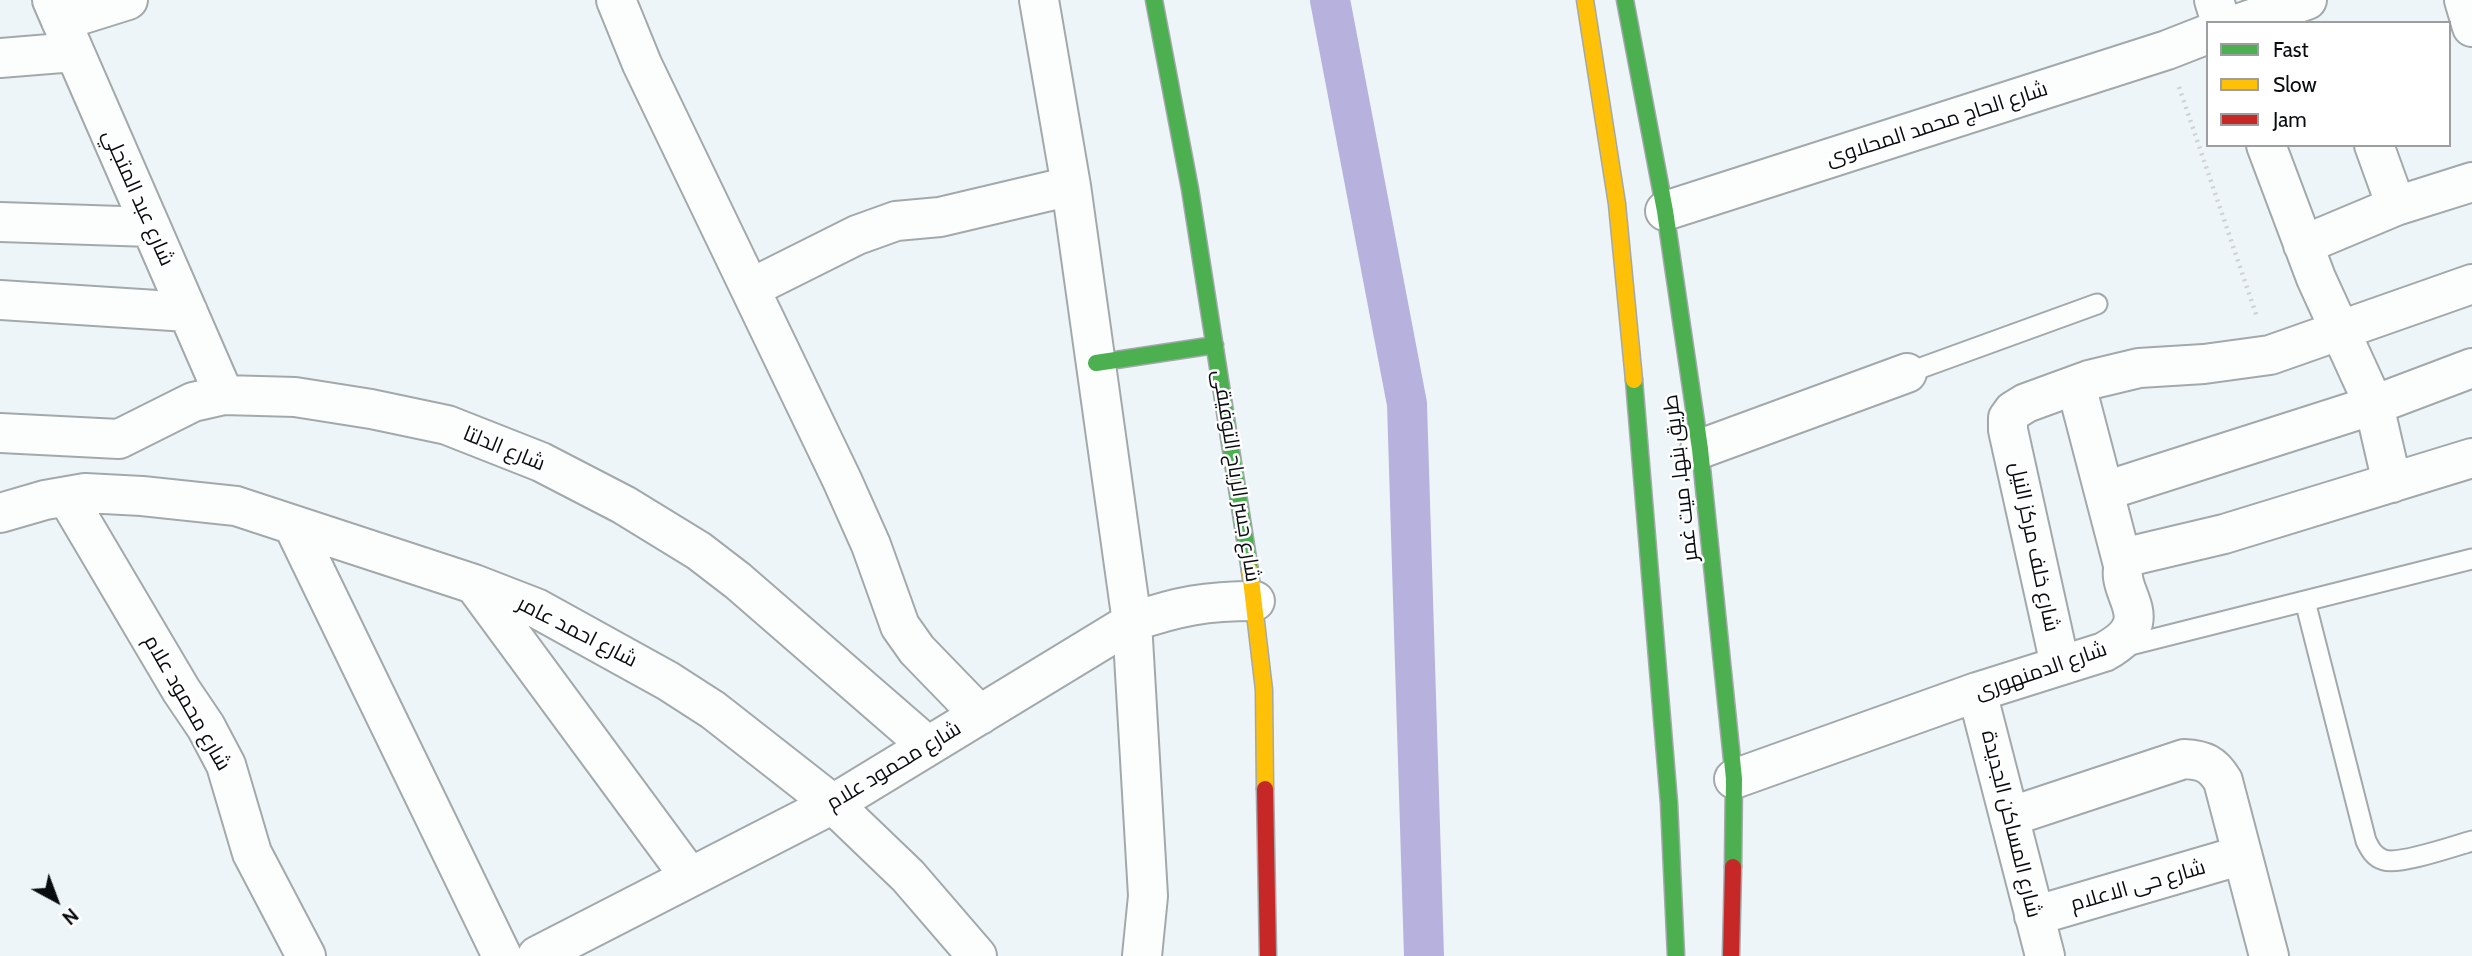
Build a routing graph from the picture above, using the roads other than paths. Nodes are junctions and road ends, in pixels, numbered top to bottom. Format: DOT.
graph roads {
  1 [pos="128,0"];
  2 [pos="616,0"];
  3 [pos="1040,0"];
  4 [pos="1154,0"];
  5 [pos="1585,0"];
  6 [pos="1625,0"];
  7 [pos="2214,0"];
  8 [pos="2307,0"];
  9 [pos="2322,0"];
  10 [pos="2464,0"];
  11 [pos="2220,21"];
  12 [pos="2246,21"];
  13 [pos="2329,21"];
  14 [pos="62,24"];
  15 [pos="2472,27"];
  16 [pos="2206,35"];
  17 [pos="0,58"];
  18 [pos="2267,147"];
  19 [pos="2375,147"];
  20 [pos="2472,182"];
  21 [pos="1071,186"];
  22 [pos="2396,206"];
  23 [pos="1665,211"];
  24 [pos="0,222"];
  25 [pos="150,227"];
  26 [pos="2303,245"];
  27 [pos="2472,284"];
  28 [pos="751,288"];
  29 [pos="0,300"];
  30 [pos="2098,304"];
  31 [pos="188,312"];
  32 [pos="2340,329"];
  33 [pos="1215,345"];
  34 [pos="1096,363"];
  35 [pos="2472,368"];
  36 [pos="1907,373"];
  37 [pos="2076,385"];
  38 [pos="224,395"];
  39 [pos="2374,405"];
  40 [pos="0,433"];
  41 [pos="1694,449"];
  42 [pos="2472,458"];
  43 [pos="2392,483"];
  44 [pos="2105,491"];
  45 [pos="67,497"];
  46 [pos="0,513"];
  47 [pos="293,525"];
  48 [pos="2472,559"];
  49 [pos="2123,565"];
  50 [pos="474,584"];
  51 [pos="1255,601"];
  52 [pos="2305,601"];
  53 [pos="1132,622"];
  54 [pos="2104,652"];
  55 [pos="2060,665"];
  56 [pos="1977,692"];
  57 [pos="980,715"];
  58 [pos="928,746"];
  59 [pos="1734,779"];
  60 [pos="833,804"];
  61 [pos="2009,817"];
  62 [pos="2472,841"];
  63 [pos="2242,855"];
  64 [pos="690,877"];
  65 [pos="2034,916"];
  66 [pos="555,952"];
  67 [pos="2259,953"];
  68 [pos="306,956"];
  69 [pos="502,956"];
  70 [pos="977,956"];
  71 [pos="1142,956"];
  72 [pos="1268,956"];
  73 [pos="1676,956"];
  74 [pos="1731,956"];
  75 [pos="2045,956"];
  1 -- 14 [label="street"];
  2 -- 28 [label="street"];
  3 -- 21 [label="street"];
  4 -- 33 [label="main road, شارع جسر الرياح التوفيقى"];
  5 -- 73 [label="main road, طريق بنها, ميت غمر"];
  6 -- 23 [label="main road, طريق بنها, ميت غمر"];
  7 -- 11 [label="street"];
  8 -- 12 [label="street"];
  9 -- 13 [label="street"];
  10 -- 15 [label="street"];
  14 -- 17 [label="street"];
  14 -- 25 [label="street, شارع عبد المتجلي"];
  16 -- 23 [label="street, شارع الحاج محمد المحلاوى"];
  18 -- 26 [label="street"];
  19 -- 22 [label="street"];
  20 -- 22 [label="street"];
  21 -- 28 [label="street"];
  21 -- 34 [label="street"];
  22 -- 26 [label="street"];
  23 -- 41 [label="main road, طريق بنها, ميت غمر"];
  24 -- 25 [label="street"];
  25 -- 31 [label="street, شارع عبد المتجلي"];
  26 -- 32 [label="street"];
  27 -- 32 [label="street"];
  28 -- 57 [label="street"];
  29 -- 31 [label="street"];
  30 -- 36 [label="lane"];
  31 -- 38 [label="street, شارع عبد المتجلي"];
  32 -- 37 [label="street"];
  32 -- 39 [label="street"];
  33 -- 34 [label="main road"];
  33 -- 51 [label="main road, شارع جسر الرياح التوفيقى"];
  34 -- 53 [label="street"];
  35 -- 39 [label="street"];
  36 -- 41 [label="street"];
  37 -- 44 [label="street"];
  37 -- 55 [label="street, شارع خلف مركز النيل"];
  38 -- 40 [label="street, شارع الدلتا"];
  38 -- 58 [label="street, شارع الدلتا"];
  39 -- 43 [label="street"];
  39 -- 44 [label="street"];
  41 -- 59 [label="main road, طريق بنها, ميت غمر"];
  42 -- 43 [label="street"];
  43 -- 49 [label="street"];
  44 -- 49 [label="street"];
  45 -- 46 [label="street, شارع احمد عامر"];
  45 -- 47 [label="street, شارع احمد عامر"];
  45 -- 68 [label="street, شارع محمود علام"];
  47 -- 50 [label="street, شارع احمد عامر"];
  47 -- 69 [label="street"];
  48 -- 52 [label="lane"];
  49 -- 54 [label="street, شارع الدمنهورى"];
  50 -- 60 [label="street, شارع احمد عامر"];
  50 -- 64 [label="street"];
  51 -- 53 [label="street, شارع محمود علام"];
  51 -- 72 [label="main road, شارع جسر الرياح التوفيقى"];
  52 -- 54 [label="lane"];
  52 -- 62 [label="lane"];
  53 -- 57 [label="street, شارع محمود علام"];
  53 -- 71 [label="street"];
  54 -- 55 [label="street, شارع الدمنهورى"];
  55 -- 56 [label="street, شارع الدمنهورى"];
  56 -- 59 [label="street, شارع الدمنهورى"];
  56 -- 61 [label="street, شارع المساكن الجديدة"];
  57 -- 58 [label="street, شارع محمود علام"];
  58 -- 60 [label="street, شارع محمود علام"];
  59 -- 74 [label="main road, طريق بنها, ميت غمر"];
  60 -- 64 [label="street, شارع محمود علام"];
  60 -- 70 [label="street, شارع احمد عامر"];
  61 -- 63 [label="street"];
  61 -- 65 [label="street, شارع المساكن الجديدة"];
  63 -- 65 [label="street, شارع حى الاعلام"];
  63 -- 67 [label="street"];
  64 -- 66 [label="street, شارع محمود علام"];
  65 -- 75 [label="street, شارع المساكن الجديدة"];
}
